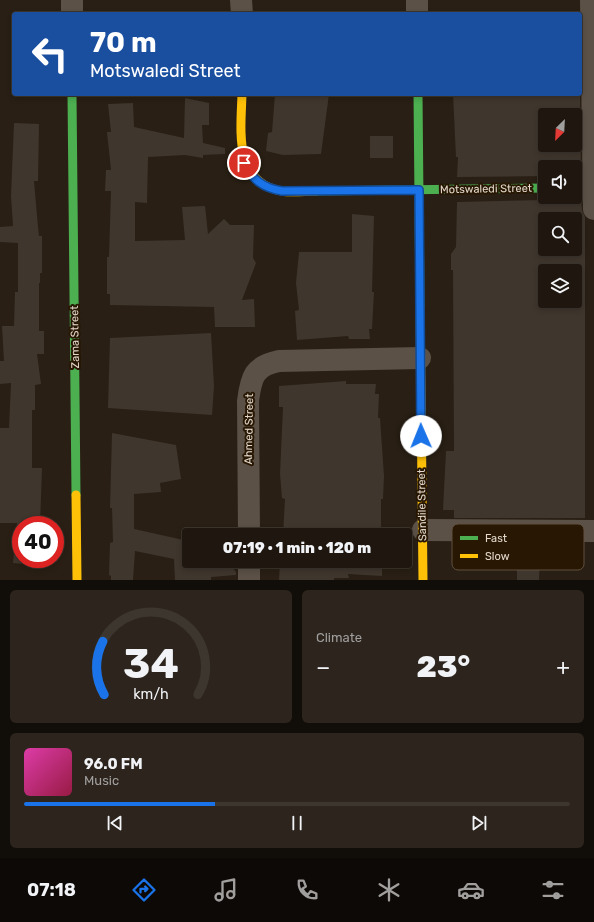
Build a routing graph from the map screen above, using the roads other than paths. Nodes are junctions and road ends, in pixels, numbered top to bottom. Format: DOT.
graph roads {
  1 [pos="72,0"];
  2 [pos="242,0"];
  3 [pos="417,0"];
  4 [pos="591,0"];
  5 [pos="72,12"];
  6 [pos="242,12"];
  7 [pos="417,12"];
  8 [pos="72,96"];
  9 [pos="242,96"];
  10 [pos="418,96"];
  11 [pos="538,188"];
  12 [pos="582,188"];
  13 [pos="594,188"];
  14 [pos="419,190"];
  15 [pos="594,209"];
  16 [pos="420,358"];
  17 [pos="249,528"];
  18 [pos="423,530"];
  19 [pos="452,530"];
  20 [pos="584,531"];
  21 [pos="594,531"];
  22 [pos="249,568"];
  23 [pos="77,580"];
  24 [pos="249,580"];
  25 [pos="423,580"];
  1 -- 5 [label="street"];
  2 -- 6 [label="street"];
  3 -- 7 [label="street"];
  4 -- 13 [label="street"];
  8 -- 23 [label="street, Zama Street"];
  9 -- 14 [label="street, Motswaledi Street"];
  10 -- 14 [label="street, Sandile Street"];
  11 -- 14 [label="street, Motswaledi Street"];
  12 -- 13 [label="street"];
  13 -- 15 [label="street"];
  14 -- 16 [label="street, Sandile Street"];
  16 -- 17 [label="street, Ahmed Street"];
  16 -- 18 [label="street, Sandile Street"];
  18 -- 19 [label="street"];
  18 -- 25 [label="street, Sandile Street"];
  20 -- 21 [label="street"];
  22 -- 24 [label="street"];
}
